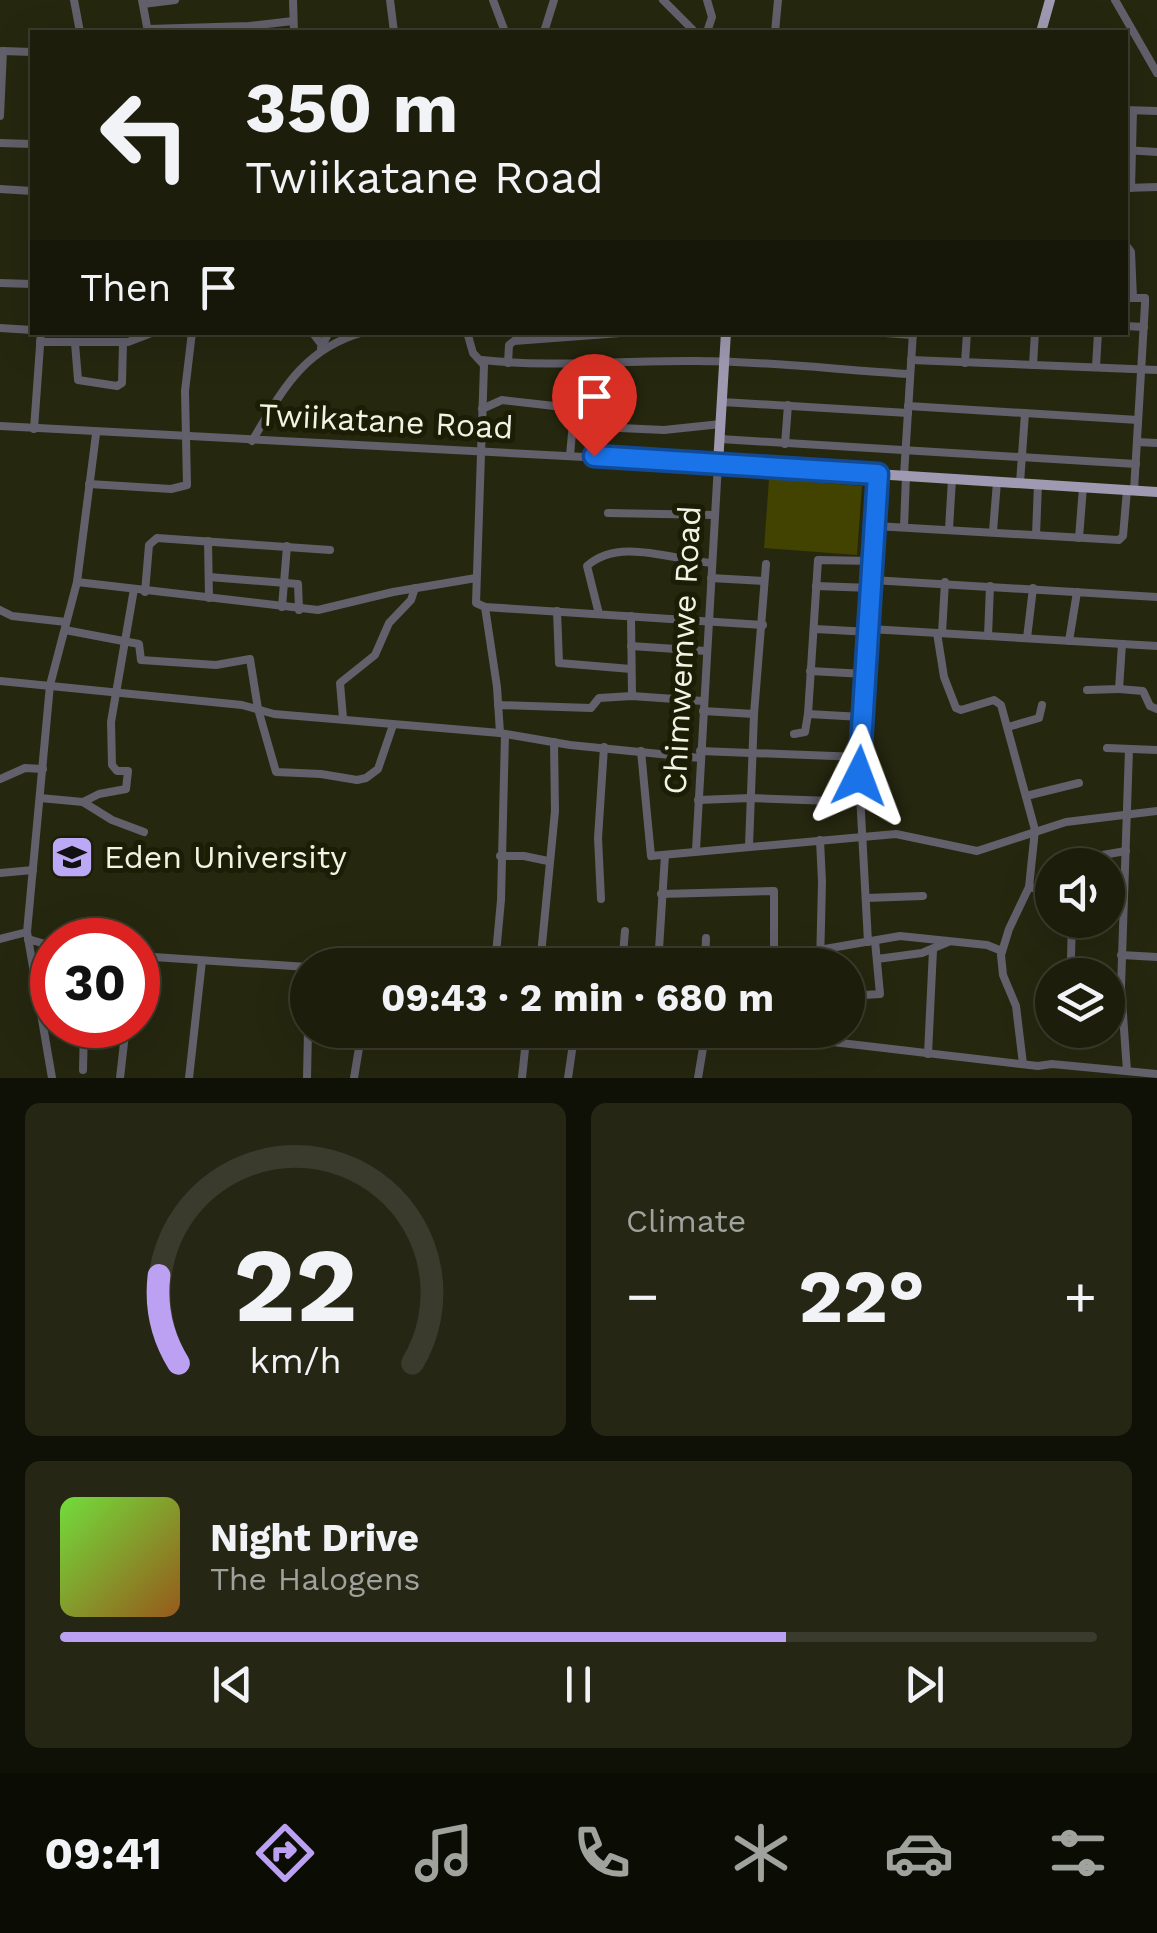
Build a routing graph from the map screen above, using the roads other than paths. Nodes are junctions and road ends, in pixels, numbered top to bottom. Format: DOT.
graph roads {
  1 [pos="74,0"];
  2 [pos="175,0"];
  3 [pos="293,0"];
  4 [pos="390,0"];
  5 [pos="493,0"];
  6 [pos="554,0"];
  7 [pos="663,0"];
  8 [pos="707,0"];
  9 [pos="778,0"];
  10 [pos="1050,0"];
  11 [pos="1115,0"];
  12 [pos="142,2"];
  13 [pos="293,21"];
  14 [pos="80,30"];
  15 [pos="148,30"];
  16 [pos="168,30"];
  17 [pos="294,30"];
  18 [pos="394,30"];
  19 [pos="504,30"];
  20 [pos="545,30"];
  21 [pos="693,30"];
  22 [pos="708,30"];
  23 [pos="776,30"];
  24 [pos="1042,30"];
  25 [pos="2,51"];
  26 [pos="30,52"];
  27 [pos="1157,73"];
  28 [pos="1129,110"];
  29 [pos="1157,111"];
  30 [pos="0,116"];
  31 [pos="0,143"];
  32 [pos="30,144"];
  33 [pos="1128,150"];
  34 [pos="1157,152"];
  35 [pos="1157,187"];
  36 [pos="1128,188"];
  37 [pos="0,189"];
  38 [pos="30,190"];
  39 [pos="1128,247"];
  40 [pos="0,283"];
  41 [pos="30,284"];
  42 [pos="1129,298"];
  43 [pos="1145,298"];
  44 [pos="1157,298"];
  45 [pos="1128,326"];
  46 [pos="1144,327"];
  47 [pos="0,328"];
  48 [pos="30,330"];
  49 [pos="145,335"];
  50 [pos="192,335"];
  51 [pos="314,335"];
  52 [pos="328,335"];
  53 [pos="355,335"];
  54 [pos="469,335"];
  55 [pos="593,335"];
  56 [pos="726,335"];
  57 [pos="913,335"];
  58 [pos="966,335"];
  59 [pos="1035,335"];
  60 [pos="1098,335"];
  61 [pos="41,337"];
  62 [pos="123,342"];
  63 [pos="75,343"];
  64 [pos="321,349"];
  65 [pos="482,360"];
  66 [pos="911,360"];
  67 [pos="724,361"];
  68 [pos="965,362"];
  69 [pos="508,363"];
  70 [pos="1033,365"];
  71 [pos="1096,367"];
  72 [pos="1142,370"];
  73 [pos="1157,370"];
  74 [pos="910,374"];
  75 [pos="722,402"];
  76 [pos="788,405"];
  77 [pos="482,409"];
  78 [pos="908,410"];
  79 [pos="1025,413"];
  80 [pos="1138,420"];
  81 [pos="721,424"];
  82 [pos="0,426"];
  83 [pos="620,428"];
  84 [pos="34,429"];
  85 [pos="94,433"];
  86 [pos="186,436"];
  87 [pos="720,439"];
  88 [pos="252,440"];
  89 [pos="1137,442"];
  90 [pos="1157,443"];
  91 [pos="785,444"];
  92 [pos="906,449"];
  93 [pos="480,450"];
  94 [pos="570,455"];
  95 [pos="1022,456"];
  96 [pos="718,464"];
  97 [pos="1136,464"];
  98 [pos="878,474"];
  99 [pos="905,476"];
  100 [pos="952,478"];
  101 [pos="997,482"];
  102 [pos="1020,483"];
  103 [pos="89,484"];
  104 [pos="1038,484"];
  105 [pos="1083,487"];
  106 [pos="1130,490"];
  107 [pos="1157,492"];
  108 [pos="608,513"];
  109 [pos="715,515"];
  110 [pos="875,526"];
  111 [pos="904,527"];
  112 [pos="949,529"];
  113 [pos="993,532"];
  114 [pos="1036,534"];
  115 [pos="1079,538"];
  116 [pos="208,540"];
  117 [pos="287,546"];
  118 [pos="330,550"];
  119 [pos="873,561"];
  120 [pos="712,563"];
  121 [pos="766,564"];
  122 [pos="208,577"];
  123 [pos="476,578"];
  124 [pos="711,578"];
  125 [pos="764,581"];
  126 [pos="76,582"];
  127 [pos="282,582"];
  128 [pos="945,582"];
  129 [pos="872,584"];
  130 [pos="816,586"];
  131 [pos="990,586"];
  132 [pos="415,588"];
  133 [pos="1032,588"];
  134 [pos="134,589"];
  135 [pos="146,592"];
  136 [pos="1077,592"];
  137 [pos="209,598"];
  138 [pos="1157,598"];
  139 [pos="282,607"];
  140 [pos="485,607"];
  141 [pos="0,610"];
  142 [pos="300,610"];
  143 [pos="557,612"];
  144 [pos="599,614"];
  145 [pos="631,616"];
  146 [pos="708,621"];
  147 [pos="763,625"];
  148 [pos="66,626"];
  149 [pos="815,629"];
  150 [pos="870,631"];
  151 [pos="940,633"];
  152 [pos="988,636"];
  153 [pos="1027,638"];
  154 [pos="1069,640"];
  155 [pos="125,642"];
  156 [pos="1122,644"];
  157 [pos="631,646"];
  158 [pos="1157,646"];
  159 [pos="706,651"];
  160 [pos="631,669"];
  161 [pos="810,671"];
  162 [pos="865,674"];
  163 [pos="0,682"];
  164 [pos="50,684"];
  165 [pos="1119,689"];
  166 [pos="1087,690"];
  167 [pos="115,691"];
  168 [pos="632,696"];
  169 [pos="498,705"];
  170 [pos="703,706"];
  171 [pos="1042,706"];
  172 [pos="258,709"];
  173 [pos="1157,709"];
  174 [pos="754,714"];
  175 [pos="808,714"];
  176 [pos="862,717"];
  177 [pos="342,718"];
  178 [pos="393,725"];
  179 [pos="1008,727"];
  180 [pos="502,734"];
  181 [pos="794,734"];
  182 [pos="554,742"];
  183 [pos="604,748"];
  184 [pos="1106,748"];
  185 [pos="1129,749"];
  186 [pos="1157,750"];
  187 [pos="641,751"];
  188 [pos="752,753"];
  189 [pos="700,755"];
  190 [pos="860,758"];
  191 [pos="44,768"];
  192 [pos="0,778"];
  193 [pos="1079,783"];
  194 [pos="1026,796"];
  195 [pos="40,798"];
  196 [pos="751,798"];
  197 [pos="698,800"];
  198 [pos="83,802"];
  199 [pos="859,802"];
  200 [pos="1157,810"];
  201 [pos="1127,813"];
  202 [pos="1035,830"];
  203 [pos="144,832"];
  204 [pos="864,836"];
  205 [pos="820,840"];
  206 [pos="749,846"];
  207 [pos="696,850"];
  208 [pos="1126,851"];
  209 [pos="500,856"];
  210 [pos="665,856"];
  211 [pos="548,861"];
  212 [pos="33,870"];
  213 [pos="0,873"];
  214 [pos="1029,887"];
  215 [pos="1035,888"];
  216 [pos="662,894"];
  217 [pos="922,896"];
  218 [pos="866,898"];
  219 [pos="602,899"];
  220 [pos="625,931"];
  221 [pos="27,935"];
  222 [pos="30,936"];
  223 [pos="706,938"];
  224 [pos="1072,938"];
  225 [pos="0,939"];
  226 [pos="872,942"];
  227 [pos="948,942"];
  228 [pos="497,948"];
  229 [pos="541,948"];
  230 [pos="624,948"];
  231 [pos="659,948"];
  232 [pos="706,948"];
  233 [pos="774,948"];
  234 [pos="819,948"];
  235 [pos="832,948"];
  236 [pos="933,950"];
  237 [pos="1002,951"];
  238 [pos="30,954"];
  239 [pos="1121,955"];
  240 [pos="1071,957"];
  241 [pos="1157,957"];
  242 [pos="160,958"];
  243 [pos="877,959"];
  244 [pos="202,962"];
  245 [pos="290,966"];
  246 [pos="865,995"];
  247 [pos="865,1046"];
  248 [pos="46,1048"];
  249 [pos="83,1048"];
  250 [pos="123,1048"];
  251 [pos="307,1048"];
  252 [pos="358,1048"];
  253 [pos="526,1048"];
  254 [pos="572,1048"];
  255 [pos="703,1048"];
  256 [pos="928,1054"];
  257 [pos="1023,1064"];
  258 [pos="1038,1066"];
  259 [pos="83,1070"];
  260 [pos="1127,1071"];
  261 [pos="1157,1074"];
  262 [pos="52,1078"];
  263 [pos="120,1078"];
  264 [pos="189,1078"];
  265 [pos="306,1078"];
  266 [pos="354,1078"];
  267 [pos="522,1078"];
  268 [pos="568,1078"];
  269 [pos="698,1078"];
  270 [pos="1042,1078"];
  1 -- 14 [label="street"];
  2 -- 12 [label="street"];
  3 -- 13 [label="street"];
  4 -- 18 [label="street"];
  5 -- 19 [label="street"];
  6 -- 20 [label="street"];
  7 -- 21 [label="street"];
  8 -- 22 [label="street"];
  9 -- 23 [label="street"];
  10 -- 24 [label="main road"];
  11 -- 27 [label="street"];
  12 -- 15 [label="street"];
  13 -- 16 [label="street"];
  13 -- 17 [label="street"];
  25 -- 26 [label="street"];
  25 -- 30 [label="street"];
  28 -- 29 [label="street"];
  28 -- 33 [label="street"];
  31 -- 32 [label="street"];
  33 -- 34 [label="street"];
  33 -- 36 [label="street"];
  35 -- 36 [label="street"];
  37 -- 38 [label="street"];
  39 -- 42 [label="street"];
  40 -- 41 [label="street"];
  42 -- 43 [label="street"];
  43 -- 44 [label="street"];
  43 -- 46 [label="street"];
  45 -- 46 [label="street"];
  46 -- 72 [label="street"];
  47 -- 48 [label="street"];
  49 -- 62 [label="street"];
  50 -- 86 [label="street"];
  51 -- 64 [label="street"];
  52 -- 64 [label="street"];
  53 -- 64 [label="street"];
  54 -- 65 [label="street"];
  55 -- 69 [label="street"];
  56 -- 67 [label="main road, Chimwemwe Road"];
  57 -- 66 [label="street"];
  58 -- 68 [label="street"];
  59 -- 70 [label="street"];
  60 -- 71 [label="street"];
  61 -- 63 [label="street"];
  61 -- 84 [label="street"];
  62 -- 63 [label="street"];
  62 -- 63 [label="street"];
  64 -- 88 [label="street"];
  65 -- 69 [label="street"];
  65 -- 77 [label="street"];
  66 -- 68 [label="street"];
  66 -- 74 [label="street"];
  67 -- 69 [label="street"];
  67 -- 74 [label="street"];
  67 -- 75 [label="main road, Chimwemwe Road"];
  68 -- 70 [label="street"];
  70 -- 71 [label="street"];
  71 -- 72 [label="street"];
  72 -- 73 [label="street"];
  72 -- 80 [label="street"];
  74 -- 78 [label="street"];
  75 -- 76 [label="street"];
  75 -- 81 [label="main road, Chimwemwe Road"];
  76 -- 78 [label="street"];
  76 -- 91 [label="street"];
  77 -- 93 [label="street"];
  77 -- 94 [label="street"];
  78 -- 79 [label="street"];
  78 -- 92 [label="street"];
  79 -- 80 [label="street"];
  79 -- 95 [label="street"];
  80 -- 89 [label="street"];
  81 -- 83 [label="street"];
  81 -- 87 [label="main road, Chimwemwe Road"];
  82 -- 84 [label="street, Twiikatane Road"];
  84 -- 85 [label="street, Twiikatane Road"];
  85 -- 86 [label="street, Twiikatane Road"];
  85 -- 103 [label="street"];
  86 -- 88 [label="street, Twiikatane Road"];
  86 -- 103 [label="street"];
  87 -- 91 [label="street"];
  87 -- 96 [label="main road, Chimwemwe Road"];
  88 -- 93 [label="street, Twiikatane Road"];
  89 -- 90 [label="street"];
  89 -- 97 [label="street"];
  91 -- 92 [label="street"];
  92 -- 95 [label="street"];
  92 -- 99 [label="street"];
  93 -- 94 [label="street, Twiikatane Road"];
  93 -- 123 [label="street"];
  94 -- 96 [label="street, Twiikatane Road"];
  95 -- 97 [label="street"];
  95 -- 102 [label="street"];
  96 -- 98 [label="main road, Twiikatane Road"];
  96 -- 109 [label="street, Chimwemwe Road"];
  97 -- 106 [label="street"];
  98 -- 99 [label="main road, Twiikatane Road"];
  98 -- 110 [label="street"];
  99 -- 100 [label="main road, Twiikatane Road"];
  99 -- 111 [label="street"];
  100 -- 101 [label="main road, Twiikatane Road"];
  100 -- 112 [label="street"];
  101 -- 102 [label="main road, Twiikatane Road"];
  101 -- 113 [label="street"];
  102 -- 104 [label="main road, Twiikatane Road"];
  103 -- 126 [label="street"];
  104 -- 105 [label="main road, Twiikatane Road"];
  104 -- 114 [label="street"];
  105 -- 106 [label="main road, Twiikatane Road"];
  105 -- 115 [label="street"];
  106 -- 107 [label="main road, Twiikatane Road"];
  106 -- 115 [label="street"];
  108 -- 109 [label="street"];
  109 -- 120 [label="street, Chimwemwe Road"];
  110 -- 111 [label="street"];
  110 -- 119 [label="street"];
  111 -- 112 [label="street"];
  112 -- 113 [label="street"];
  113 -- 114 [label="street"];
  114 -- 115 [label="street"];
  116 -- 117 [label="street"];
  116 -- 122 [label="street"];
  116 -- 135 [label="street"];
  117 -- 118 [label="street"];
  117 -- 127 [label="street"];
  119 -- 129 [label="street"];
  119 -- 130 [label="street"];
  120 -- 124 [label="street, Chimwemwe Road"];
  120 -- 144 [label="street"];
  121 -- 125 [label="street"];
  122 -- 127 [label="street"];
  122 -- 137 [label="street"];
  123 -- 132 [label="street"];
  123 -- 140 [label="street"];
  124 -- 125 [label="street"];
  124 -- 146 [label="street, Chimwemwe Road"];
  125 -- 147 [label="street"];
  126 -- 134 [label="street"];
  126 -- 148 [label="street"];
  127 -- 139 [label="street"];
  127 -- 142 [label="street"];
  128 -- 129 [label="street"];
  128 -- 131 [label="street"];
  128 -- 151 [label="street"];
  129 -- 130 [label="street"];
  129 -- 150 [label="street"];
  130 -- 149 [label="street"];
  131 -- 133 [label="street"];
  131 -- 152 [label="street"];
  132 -- 142 [label="street"];
  132 -- 177 [label="street"];
  133 -- 136 [label="street"];
  133 -- 153 [label="street"];
  134 -- 135 [label="street"];
  134 -- 155 [label="street"];
  135 -- 137 [label="street"];
  136 -- 138 [label="street"];
  136 -- 154 [label="street"];
  137 -- 139 [label="street"];
  139 -- 142 [label="street"];
  140 -- 143 [label="street"];
  140 -- 169 [label="street"];
  141 -- 148 [label="street"];
  143 -- 144 [label="street"];
  143 -- 160 [label="street"];
  144 -- 145 [label="street"];
  145 -- 146 [label="street"];
  145 -- 157 [label="street"];
  146 -- 147 [label="street"];
  146 -- 159 [label="street, Chimwemwe Road"];
  147 -- 174 [label="street"];
  148 -- 155 [label="street"];
  148 -- 164 [label="street"];
  149 -- 150 [label="street"];
  149 -- 161 [label="street"];
  150 -- 151 [label="street"];
  150 -- 162 [label="street"];
  151 -- 152 [label="street"];
  151 -- 179 [label="street"];
  152 -- 153 [label="street"];
  153 -- 154 [label="street"];
  154 -- 156 [label="street"];
  155 -- 167 [label="street"];
  155 -- 172 [label="street"];
  156 -- 158 [label="street"];
  156 -- 165 [label="street"];
  157 -- 159 [label="street"];
  157 -- 160 [label="street"];
  159 -- 170 [label="street, Chimwemwe Road"];
  160 -- 168 [label="street"];
  161 -- 162 [label="street"];
  161 -- 175 [label="street"];
  162 -- 176 [label="street"];
  163 -- 164 [label="street"];
  164 -- 167 [label="street"];
  164 -- 191 [label="street"];
  165 -- 166 [label="street"];
  165 -- 173 [label="street"];
  167 -- 172 [label="street"];
  167 -- 198 [label="street"];
  168 -- 169 [label="street"];
  168 -- 170 [label="street"];
  169 -- 180 [label="street"];
  170 -- 174 [label="street"];
  170 -- 189 [label="street, Chimwemwe Road"];
  171 -- 179 [label="street"];
  172 -- 177 [label="street"];
  172 -- 178 [label="street"];
  174 -- 188 [label="street"];
  175 -- 176 [label="street"];
  175 -- 181 [label="street"];
  176 -- 190 [label="street"];
  177 -- 178 [label="street"];
  178 -- 180 [label="street"];
  179 -- 194 [label="street"];
  180 -- 182 [label="street"];
  180 -- 209 [label="street"];
  182 -- 183 [label="street"];
  182 -- 211 [label="street"];
  183 -- 187 [label="street"];
  183 -- 219 [label="street"];
  184 -- 185 [label="street"];
  185 -- 186 [label="street"];
  185 -- 201 [label="street"];
  187 -- 189 [label="street"];
  187 -- 210 [label="street"];
  188 -- 189 [label="street"];
  188 -- 190 [label="street"];
  188 -- 196 [label="street"];
  189 -- 197 [label="street, Chimwemwe Road"];
  190 -- 199 [label="street"];
  191 -- 192 [label="street"];
  191 -- 195 [label="street"];
  193 -- 194 [label="street"];
  194 -- 202 [label="street"];
  195 -- 198 [label="street"];
  195 -- 212 [label="street"];
  196 -- 197 [label="street"];
  196 -- 199 [label="street"];
  196 -- 206 [label="street"];
  197 -- 207 [label="street, Chimwemwe Road"];
  198 -- 203 [label="street"];
  199 -- 204 [label="street"];
  200 -- 201 [label="street"];
  201 -- 202 [label="street"];
  201 -- 208 [label="street"];
  202 -- 204 [label="street"];
  202 -- 214 [label="street"];
  204 -- 205 [label="street"];
  204 -- 218 [label="street"];
  205 -- 206 [label="street"];
  205 -- 234 [label="street"];
  206 -- 207 [label="street"];
  207 -- 210 [label="street"];
  208 -- 239 [label="street"];
  209 -- 211 [label="street"];
  209 -- 228 [label="street"];
  210 -- 216 [label="street"];
  211 -- 229 [label="street"];
  212 -- 213 [label="street"];
  212 -- 221 [label="street"];
  214 -- 215 [label="street"];
  214 -- 237 [label="street"];
  216 -- 231 [label="street"];
  216 -- 233 [label="street"];
  217 -- 218 [label="street"];
  218 -- 226 [label="street"];
  220 -- 230 [label="street"];
  221 -- 222 [label="street"];
  221 -- 225 [label="street"];
  221 -- 238 [label="street"];
  223 -- 232 [label="street"];
  224 -- 240 [label="street"];
  226 -- 227 [label="street"];
  226 -- 235 [label="street"];
  226 -- 243 [label="street"];
  227 -- 236 [label="street"];
  227 -- 237 [label="street"];
  236 -- 243 [label="street"];
  236 -- 256 [label="street"];
  237 -- 257 [label="street"];
  239 -- 241 [label="street"];
  239 -- 260 [label="street"];
  242 -- 244 [label="street"];
  243 -- 246 [label="street"];
  244 -- 245 [label="street"];
  244 -- 264 [label="street"];
  247 -- 256 [label="street"];
  248 -- 262 [label="street"];
  249 -- 259 [label="street"];
  250 -- 263 [label="street"];
  251 -- 265 [label="street"];
  252 -- 266 [label="street"];
  253 -- 267 [label="street"];
  254 -- 268 [label="street"];
  255 -- 269 [label="street"];
  256 -- 257 [label="street"];
  257 -- 258 [label="street"];
  258 -- 260 [label="street"];
  258 -- 270 [label="street"];
  260 -- 261 [label="street"];
}
